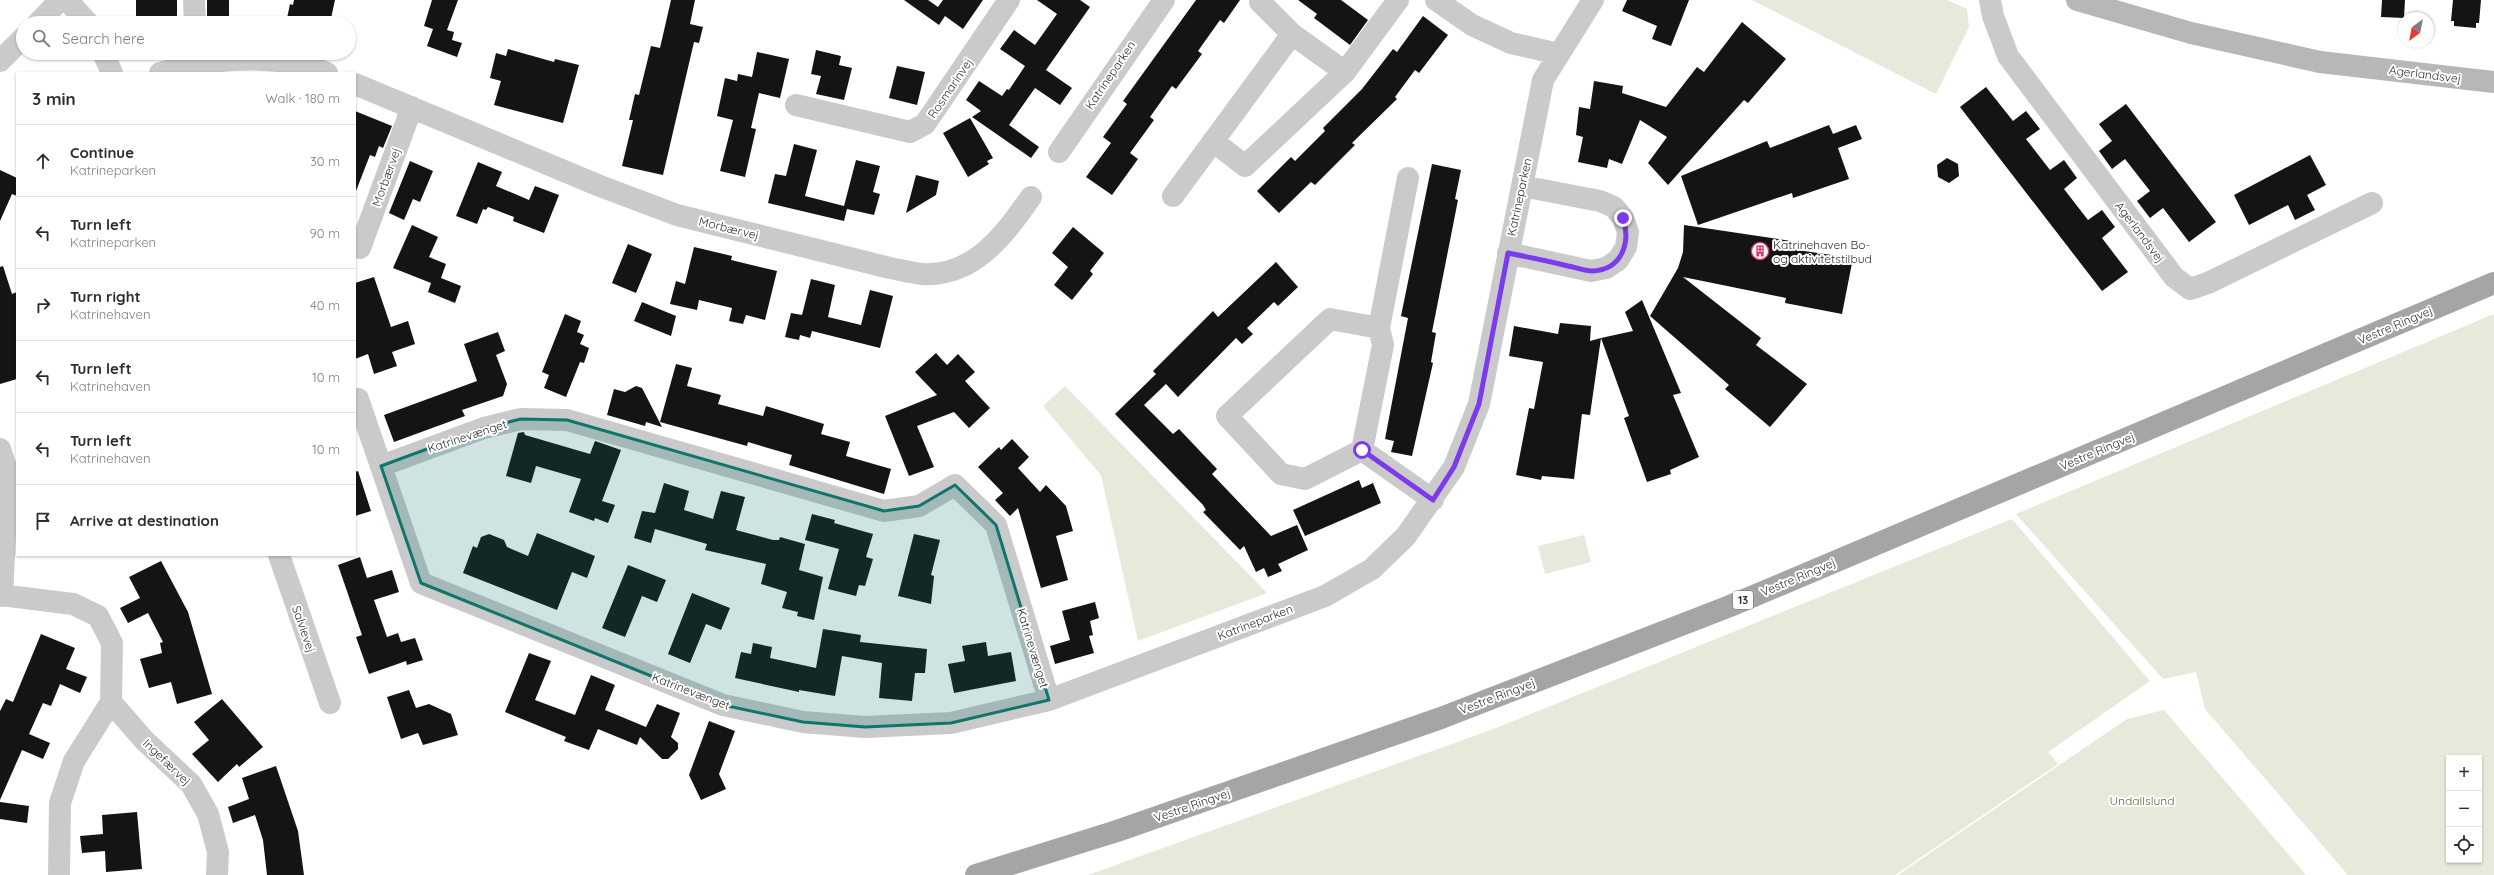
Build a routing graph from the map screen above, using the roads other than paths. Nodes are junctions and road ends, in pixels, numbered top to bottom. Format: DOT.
graph roads {
  1 [pos="60,0"];
  2 [pos="66,0"];
  3 [pos="194,0"];
  4 [pos="1009,0"];
  5 [pos="1164,0"];
  6 [pos="1398,0"];
  7 [pos="1436,0"];
  8 [pos="1592,0"];
  9 [pos="1990,0"];
  10 [pos="2077,0"];
  11 [pos="1260,2"];
  12 [pos="45,16"];
  13 [pos="81,16"];
  14 [pos="195,16"];
  15 [pos="1292,34"];
  16 [pos="16,45"];
  17 [pos="1559,54"];
  18 [pos="106,60"];
  19 [pos="192,60"];
  20 [pos="269,60"];
  21 [pos="0,61"];
  22 [pos="112,72"];
  23 [pos="162,72"];
  24 [pos="323,72"];
  25 [pos="1345,72"];
  26 [pos="2494,82"];
  27 [pos="356,84"];
  28 [pos="796,105"];
  29 [pos="412,107"];
  30 [pos="1213,141"];
  31 [pos="1059,152"];
  32 [pos="1408,178"];
  33 [pos="1522,186"];
  34 [pos="1174,196"];
  35 [pos="1031,197"];
  36 [pos="2372,203"];
  37 [pos="360,248"];
  38 [pos="1508,253"];
  39 [pos="2494,283"];
  40 [pos="1379,328"];
  41 [pos="358,399"];
  42 [pos="0,449"];
  43 [pos="1362,450"];
  44 [pos="381,466"];
  45 [pos="1433,500"];
  46 [pos="278,556"];
  47 [pos="1,596"];
  48 [pos="1049,700"];
  49 [pos="111,702"];
  50 [pos="330,703"];
  51 [pos="59,875"];
  52 [pos="217,875"];
  53 [pos="976,875"];
  1 -- 12 [label="street"];
  2 -- 13 [label="street"];
  3 -- 14 [label="street"];
  4 -- 28 [label="street, Rosmarinvej"];
  5 -- 31 [label="street, Katrineparken"];
  6 -- 25 [label="street"];
  7 -- 17 [label="street"];
  8 -- 17 [label="street, Katrineparken"];
  9 -- 36 [label="street, Agerlandsvej"];
  10 -- 26 [label="street, Agerlandsvej"];
  11 -- 15 [label="street"];
  15 -- 25 [label="street"];
  15 -- 30 [label="street"];
  16 -- 21 [label="street"];
  17 -- 33 [label="street, Katrineparken"];
  18 -- 22 [label="street"];
  19 -- 23 [label="street"];
  20 -- 24 [label="street"];
  25 -- 30 [label="street"];
  27 -- 29 [label="street, Morbærvej"];
  29 -- 35 [label="street, Morbærvej"];
  29 -- 37 [label="street, Morbærvej"];
  30 -- 34 [label="street"];
  32 -- 40 [label="street"];
  33 -- 38 [label="street, Katrineparken"];
  33 -- 38 [label="street"];
  38 -- 45 [label="street, Katrineparken"];
  39 -- 53 [label="main road, Vestre Ringvej / 13"];
  40 -- 43 [label="street"];
  40 -- 43 [label="street"];
  41 -- 44 [label="street, Katrinevænget"];
  42 -- 47 [label="street"];
  43 -- 45 [label="street"];
  44 -- 48 [label="street, Katrinevænget"];
  44 -- 48 [label="street, Katrinevænget"];
  45 -- 48 [label="street, Katrineparken"];
  46 -- 50 [label="street, Salvievej"];
  47 -- 49 [label="street"];
  49 -- 51 [label="street"];
  49 -- 52 [label="street, Ingefærvej"];
}
